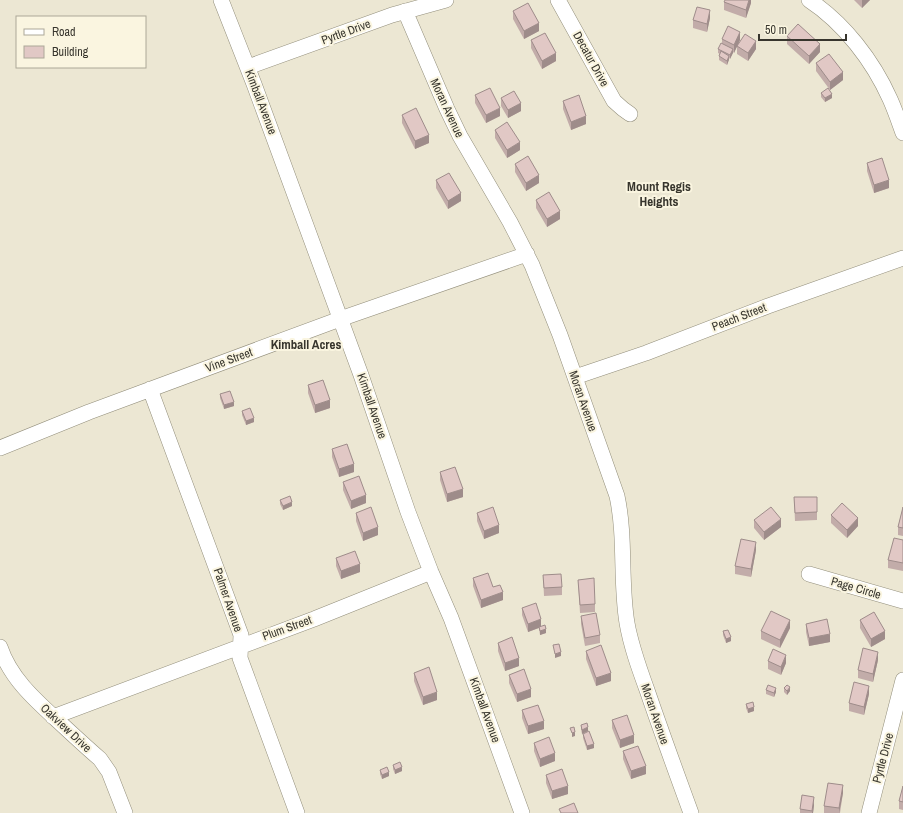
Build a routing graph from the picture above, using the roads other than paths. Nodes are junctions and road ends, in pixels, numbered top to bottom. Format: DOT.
graph roads {
  1 [pos="221,0"];
  2 [pos="446,0"];
  3 [pos="558,0"];
  4 [pos="809,0"];
  5 [pos="405,11"];
  6 [pos="248,67"];
  7 [pos="630,114"];
  8 [pos="903,133"];
  9 [pos="527,254"];
  10 [pos="903,258"];
  11 [pos="340,319"];
  12 [pos="575,377"];
  13 [pos="150,389"];
  14 [pos="0,448"];
  15 [pos="431,572"];
  16 [pos="809,574"];
  17 [pos="903,601"];
  18 [pos="0,646"];
  19 [pos="240,646"];
  20 [pos="903,680"];
  21 [pos="53,717"];
  22 [pos="126,813"];
  23 [pos="297,813"];
  24 [pos="522,813"];
  25 [pos="691,813"];
  26 [pos="869,813"];
  1 -- 6 [label="street, Kimball Avenue"];
  2 -- 5 [label="street, Pyrtle Drive"];
  3 -- 7 [label="street, Decatur Drive"];
  4 -- 8 [label="street"];
  5 -- 6 [label="street, Pyrtle Drive"];
  5 -- 9 [label="street, Moran Avenue"];
  6 -- 11 [label="street, Kimball Avenue"];
  9 -- 11 [label="street, Vine Street"];
  9 -- 12 [label="street, Moran Avenue"];
  10 -- 12 [label="street, Peach Street"];
  11 -- 13 [label="street, Vine Street"];
  11 -- 15 [label="street, Kimball Avenue"];
  12 -- 25 [label="street, Moran Avenue"];
  13 -- 14 [label="street, Vine Street"];
  13 -- 19 [label="street, Palmer Avenue"];
  15 -- 19 [label="street, Plum Street"];
  15 -- 24 [label="street, Kimball Avenue"];
  16 -- 17 [label="street, Page Circle"];
  18 -- 21 [label="street, Oakview Drive"];
  19 -- 21 [label="street, Plum Street"];
  19 -- 23 [label="street, Palmer Avenue"];
  20 -- 26 [label="street, Pyrtle Drive"];
  21 -- 22 [label="street, Oakview Drive"];
}
